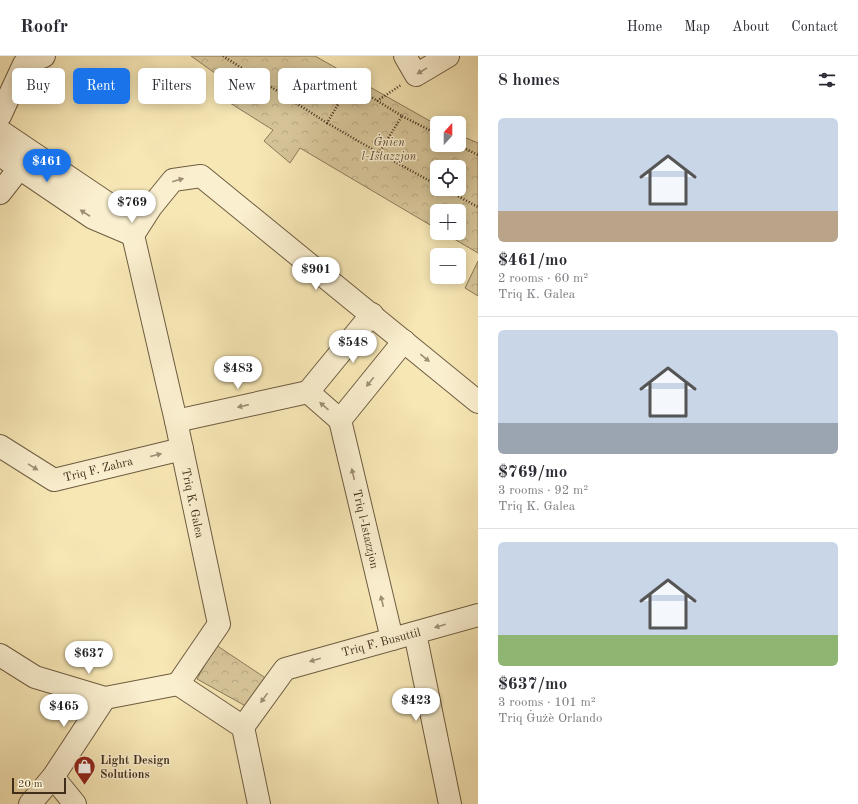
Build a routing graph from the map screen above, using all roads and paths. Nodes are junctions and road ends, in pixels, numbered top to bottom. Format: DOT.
graph roads {
  1 [pos="223,56"];
  2 [pos="405,56"];
  3 [pos="448,56"];
  4 [pos="27,59"];
  5 [pos="416,75"];
  6 [pos="377,101"];
  7 [pos="0,116"];
  8 [pos="402,116"];
  9 [pos="327,122"];
  10 [pos="430,130"];
  11 [pos="0,131"];
  12 [pos="466,149"];
  13 [pos="378,153"];
  14 [pos="0,155"];
  15 [pos="478,155"];
  16 [pos="26,160"];
  17 [pos="430,181"];
  18 [pos="0,193"];
  19 [pos="457,196"];
  20 [pos="113,207"];
  21 [pos="151,207"];
  22 [pos="478,207"];
  23 [pos="133,235"];
  24 [pos="372,314"];
  25 [pos="404,341"];
  26 [pos="308,392"];
  27 [pos="478,402"];
  28 [pos="340,420"];
  29 [pos="176,421"];
  30 [pos="0,446"];
  31 [pos="182,449"];
  32 [pos="478,615"];
  33 [pos="415,633"];
  34 [pos="392,639"];
  35 [pos="0,655"];
  36 [pos="178,684"];
  37 [pos="105,698"];
  38 [pos="243,727"];
  39 [pos="53,777"];
  40 [pos="30,804"];
  41 [pos="75,804"];
  42 [pos="259,804"];
  43 [pos="450,804"];
  1 -- 9 [label="path"];
  2 -- 5 [label="street"];
  3 -- 5 [label="street, one-way"];
  4 -- 7 [label="street"];
  5 -- 6 [label="path"];
  6 -- 8 [label="path"];
  6 -- 9 [label="path"];
  8 -- 10 [label="path"];
  8 -- 13 [label="path"];
  9 -- 13 [label="path"];
  11 -- 16 [label="street, Triq K. Galea"];
  12 -- 15 [label="path"];
  13 -- 17 [label="path"];
  14 -- 16 [label="street, Triq K. Galea"];
  16 -- 18 [label="street"];
  16 -- 20 [label="street, Triq K. Galea"];
  23 -- 16 [label="street, Triq K. Galea, one-way"];
  19 -- 22 [label="path"];
  20 -- 21 [label="street"];
  20 -- 23 [label="street, Triq K. Galea"];
  21 -- 23 [label="street"];
  21 -- 24 [label="street, one-way"];
  23 -- 29 [label="street, Triq K. Galea"];
  24 -- 25 [label="street"];
  24 -- 26 [label="street"];
  25 -- 27 [label="street, one-way"];
  25 -- 28 [label="street, one-way"];
  28 -- 26 [label="street, one-way"];
  26 -- 29 [label="street, one-way"];
  34 -- 28 [label="street, Triq l-Istazzjon, one-way"];
  29 -- 31 [label="street, Triq K. Galea"];
  30 -- 31 [label="street, Triq F. Zahra, one-way"];
  31 -- 36 [label="street, Triq K. Galea"];
  32 -- 33 [label="street, Triq F. Busuttil, one-way"];
  33 -- 34 [label="street, Triq F. Busuttil"];
  33 -- 43 [label="street"];
  34 -- 38 [label="street, Triq F. Busuttil, one-way"];
  35 -- 37 [label="street"];
  36 -- 37 [label="street"];
  36 -- 38 [label="street"];
  37 -- 39 [label="street"];
  38 -- 42 [label="street"];
  39 -- 40 [label="street"];
  39 -- 41 [label="street"];
}
